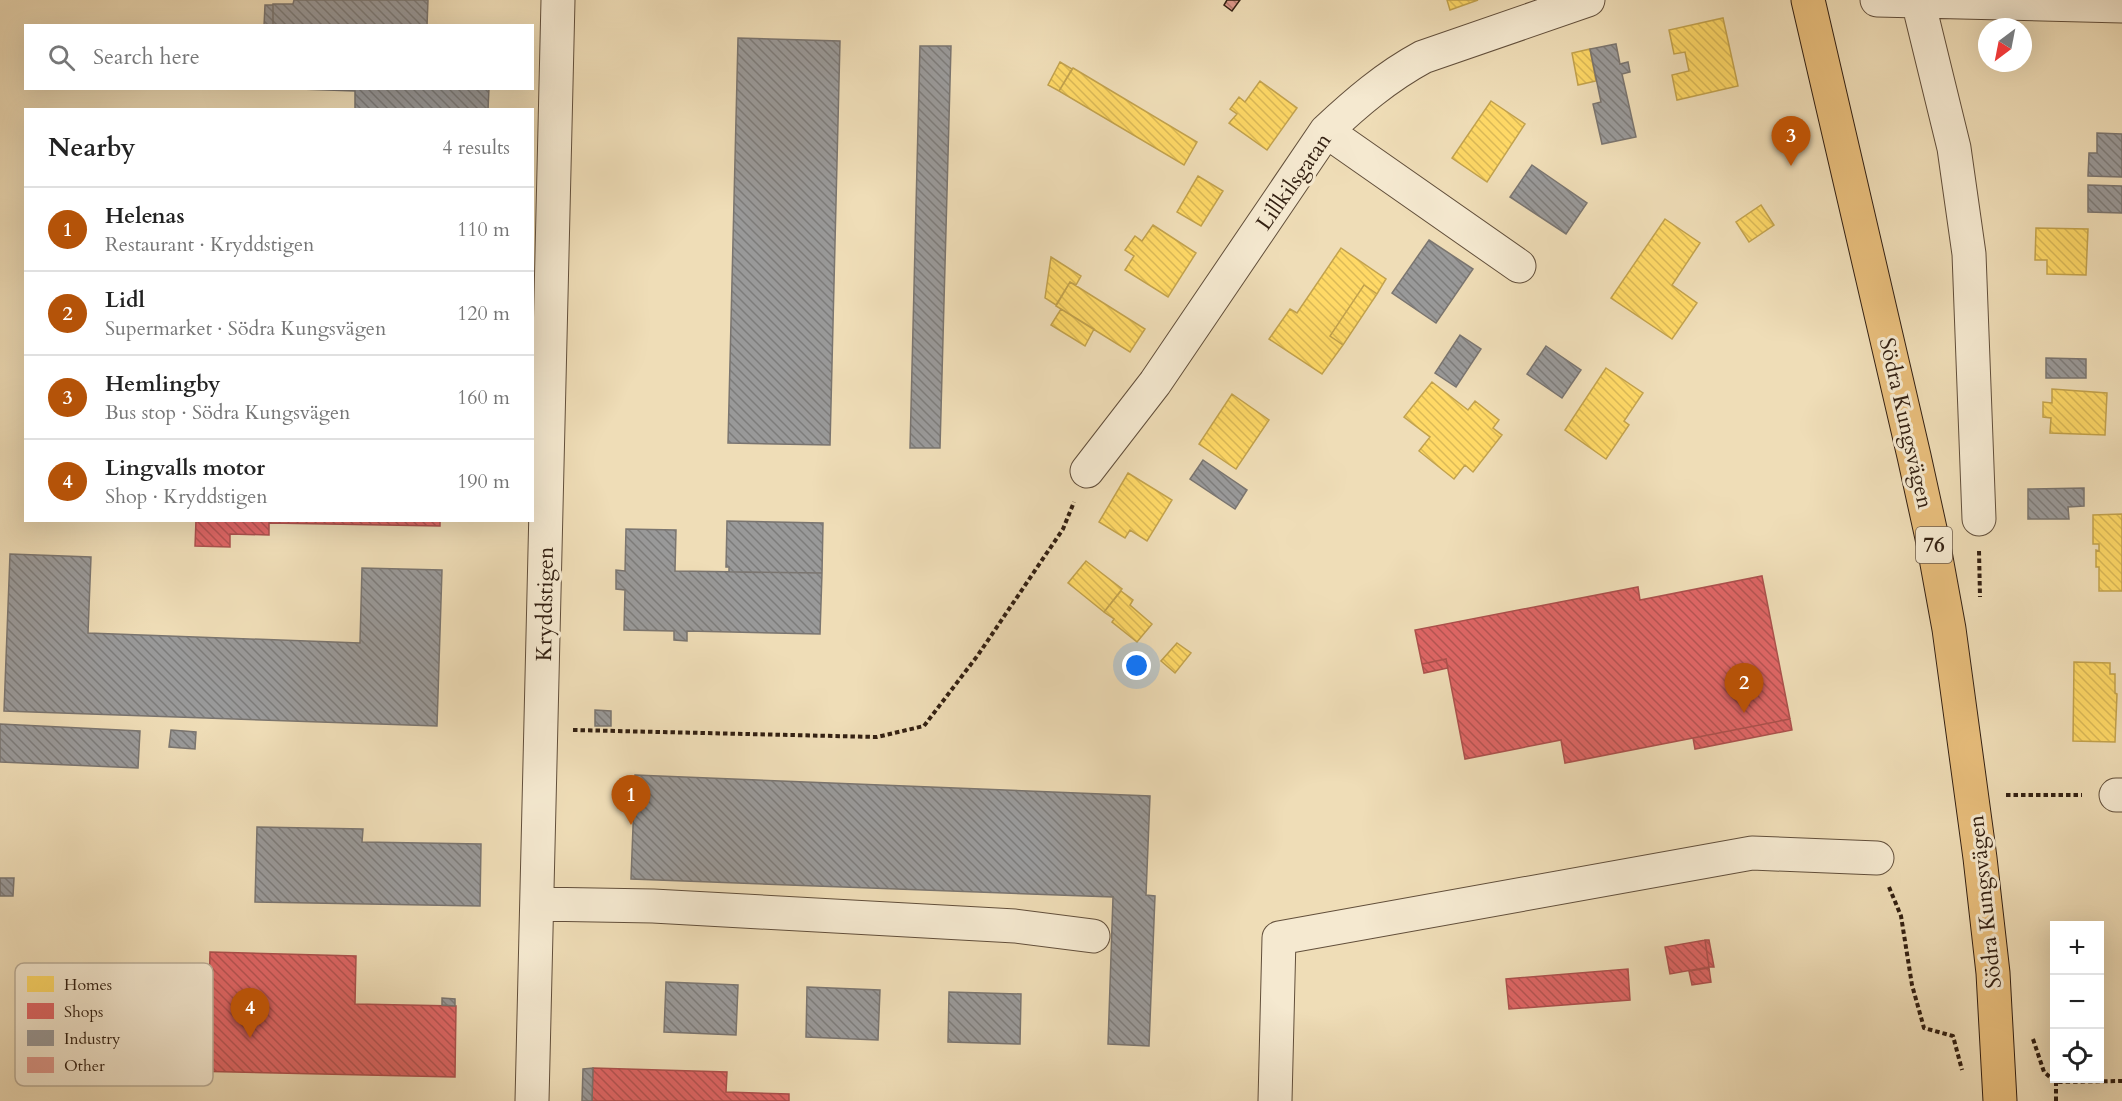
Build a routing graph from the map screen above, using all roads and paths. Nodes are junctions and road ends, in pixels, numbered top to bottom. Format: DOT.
graph roads {
  1 [pos="558,0"];
  2 [pos="1588,0"];
  3 [pos="1808,0"];
  4 [pos="1877,0"];
  5 [pos="1918,1"];
  6 [pos="2122,6"];
  7 [pos="1326,131"];
  8 [pos="1520,266"];
  9 [pos="1087,471"];
  10 [pos="1979,519"];
  11 [pos="541,729"];
  12 [pos="2004,795"];
  13 [pos="2119,795"];
  14 [pos="1877,858"];
  15 [pos="537,904"];
  16 [pos="1093,936"];
  17 [pos="2044,1072"];
  18 [pos="2122,1081"];
  19 [pos="2000,1087"];
  20 [pos="532,1101"];
  21 [pos="1275,1101"];
  22 [pos="2056,1101"];
  1 -- 11 [label="street, Kryddstigen"];
  2 -- 7 [label="street, Lillkilsgatan"];
  3 -- 19 [label="main road, Södra Kungsvägen / 76"];
  4 -- 5 [label="street"];
  5 -- 6 [label="street"];
  5 -- 10 [label="street"];
  7 -- 8 [label="street"];
  7 -- 9 [label="street, Lillkilsgatan"];
  9 -- 11 [label="path"];
  11 -- 15 [label="street, Kryddstigen"];
  12 -- 13 [label="path"];
  14 -- 19 [label="path"];
  14 -- 21 [label="street"];
  15 -- 16 [label="street"];
  15 -- 20 [label="street, Kryddstigen"];
  17 -- 19 [label="path"];
  18 -- 22 [label="path"];
}
